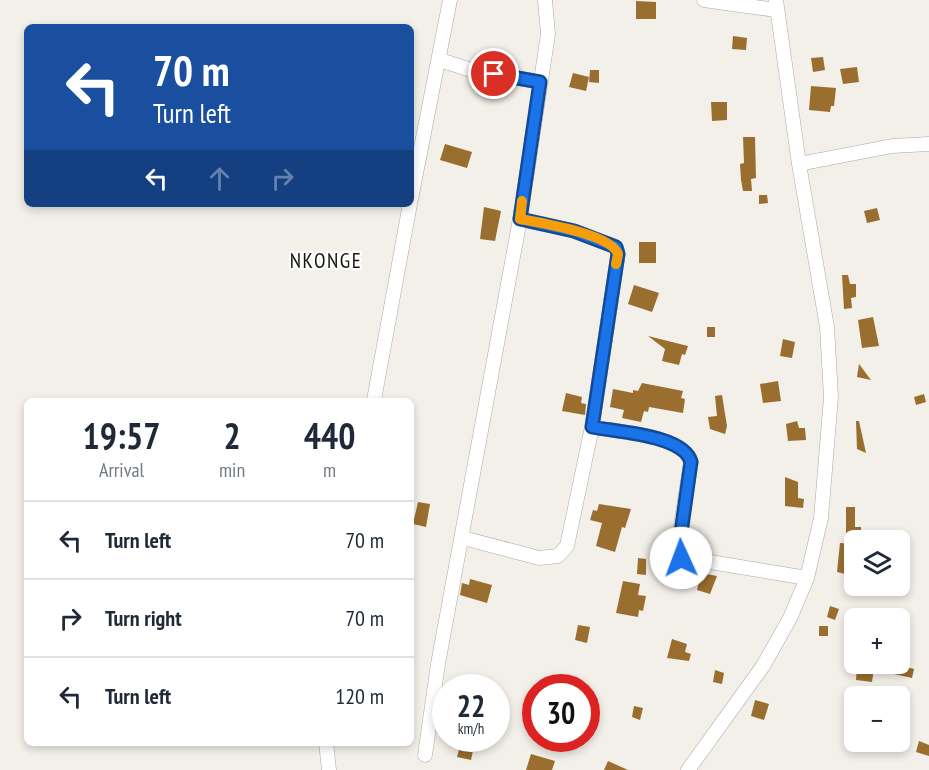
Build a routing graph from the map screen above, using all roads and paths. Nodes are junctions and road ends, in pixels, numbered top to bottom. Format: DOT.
graph roads {
  1 [pos="450,0"];
  2 [pos="544,0"];
  3 [pos="704,0"];
  4 [pos="776,5"];
  5 [pos="440,60"];
  6 [pos="540,82"];
  7 [pos="929,144"];
  8 [pos="799,164"];
  9 [pos="414,185"];
  10 [pos="409,207"];
  11 [pos="520,219"];
  12 [pos="375,398"];
  13 [pos="592,427"];
  14 [pos="463,538"];
  15 [pos="807,578"];
  16 [pos="326,746"];
  17 [pos="425,755"];
  18 [pos="329,770"];
  19 [pos="688,770"];
  1 -- 5 [label="street"];
  2 -- 6 [label="street"];
  3 -- 4 [label="street"];
  4 -- 8 [label="street"];
  5 -- 6 [label="street"];
  5 -- 9 [label="street"];
  6 -- 11 [label="street"];
  7 -- 8 [label="street"];
  8 -- 15 [label="street"];
  10 -- 12 [label="street"];
  11 -- 13 [label="street"];
  11 -- 14 [label="street"];
  13 -- 14 [label="street"];
  13 -- 15 [label="street"];
  14 -- 17 [label="street"];
  15 -- 19 [label="street"];
  16 -- 18 [label="street"];
}
